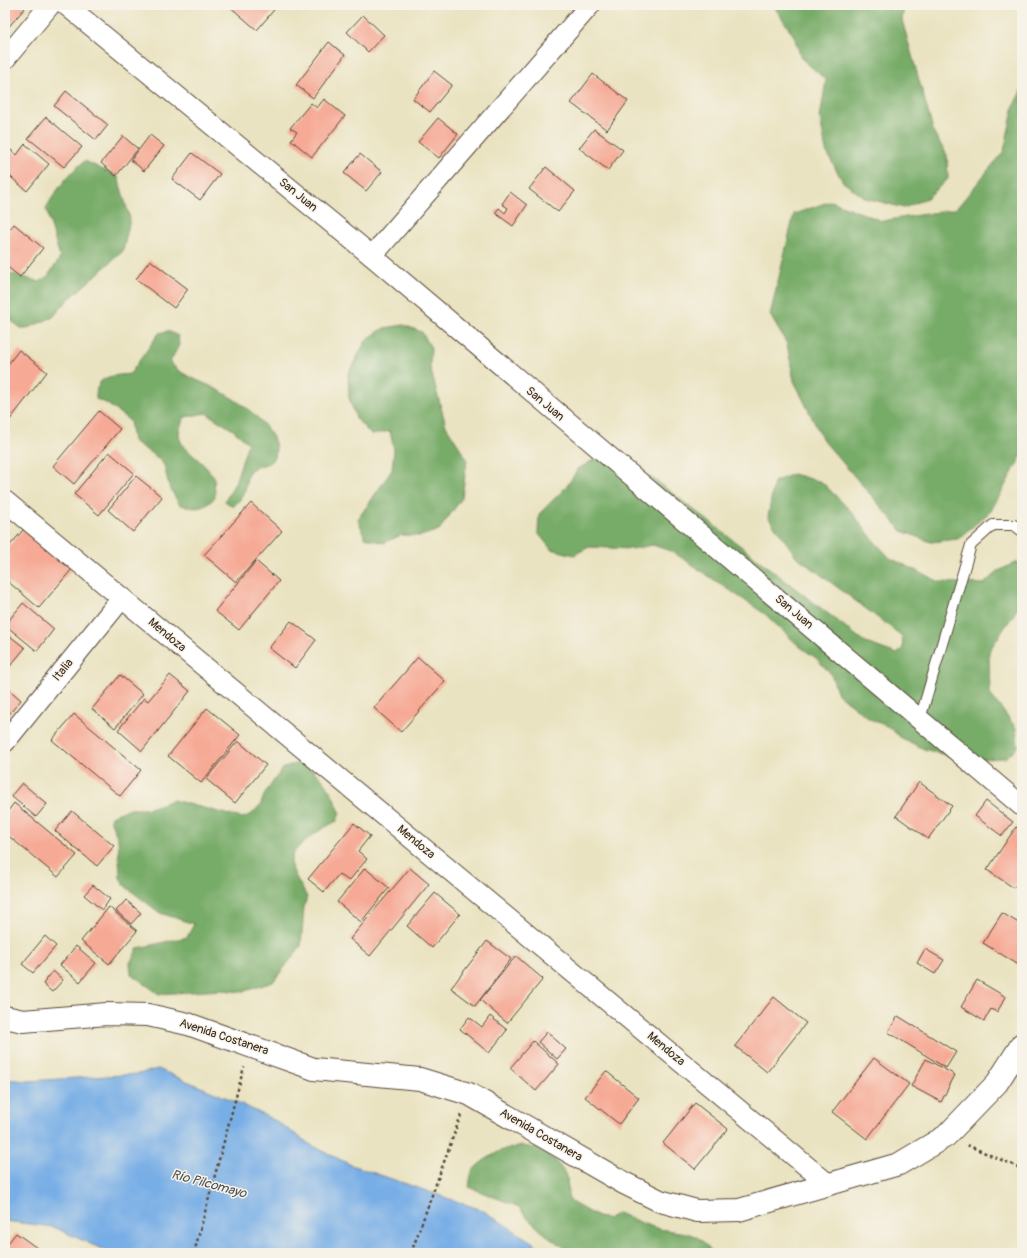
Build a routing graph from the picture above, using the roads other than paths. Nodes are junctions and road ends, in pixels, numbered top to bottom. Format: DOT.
graph roads {
  1 [pos="50,5"];
  2 [pos="66,5"];
  3 [pos="590,5"];
  4 [pos="5,59"];
  5 [pos="372,256"];
  6 [pos="5,501"];
  7 [pos="1022,531"];
  8 [pos="122,598"];
  9 [pos="920,719"];
  10 [pos="5,742"];
  11 [pos="1022,806"];
  12 [pos="5,1017"];
  13 [pos="1022,1044"];
  14 [pos="828,1184"];
  1 -- 4 [label="street"];
  2 -- 5 [label="street, San Juan"];
  3 -- 5 [label="street"];
  5 -- 9 [label="street, San Juan"];
  6 -- 8 [label="street, Mendoza"];
  7 -- 9 [label="lane"];
  8 -- 10 [label="street, Italia"];
  8 -- 14 [label="street, Mendoza"];
  9 -- 11 [label="street, San Juan"];
  12 -- 14 [label="street, Avenida Costanera"];
  13 -- 14 [label="street, Avenida Costanera"];
}
